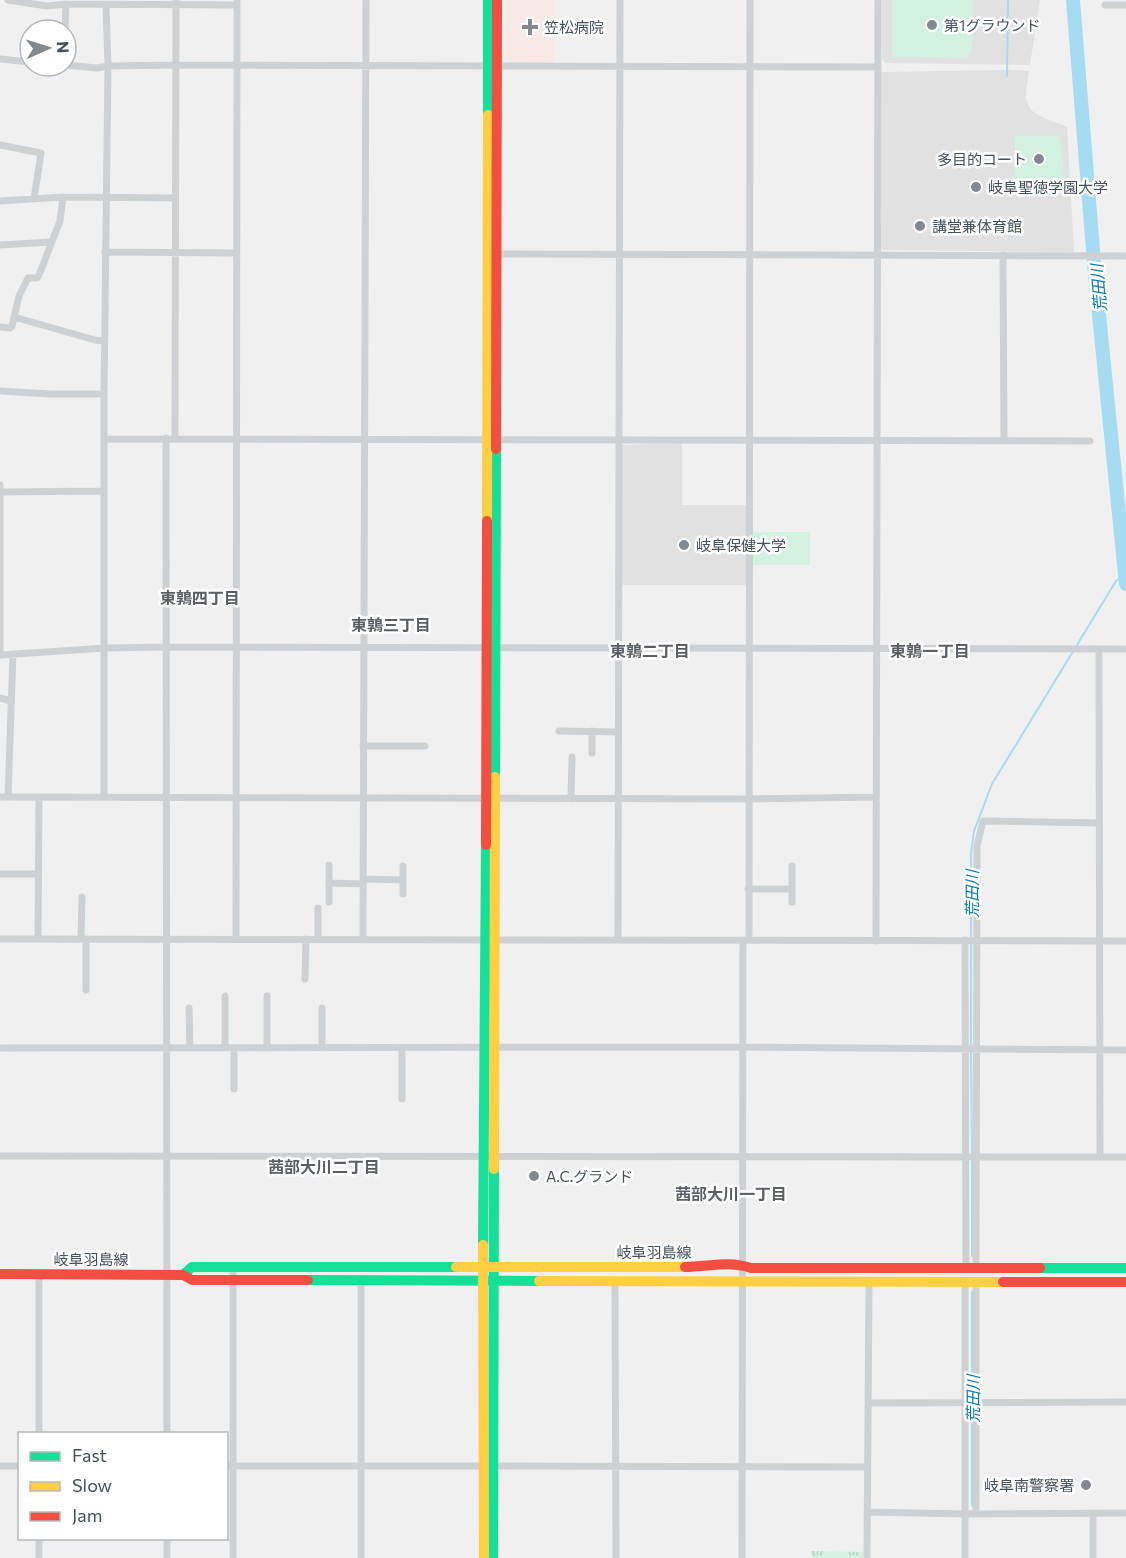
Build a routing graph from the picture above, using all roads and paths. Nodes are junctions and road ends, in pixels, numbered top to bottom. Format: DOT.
graph roads {
  1 [pos="8,0"];
  2 [pos="366,0"];
  3 [pos="488,0"];
  4 [pos="497,0"];
  5 [pos="620,0"];
  6 [pos="750,0"];
  7 [pos="878,0"];
  8 [pos="125,2"];
  9 [pos="176,3"];
  10 [pos="237,3"];
  11 [pos="66,4"];
  12 [pos="1105,5"];
  13 [pos="1126,5"];
  14 [pos="106,6"];
  15 [pos="65,18"];
  16 [pos="0,59"];
  17 [pos="18,61"];
  18 [pos="176,65"];
  19 [pos="366,65"];
  20 [pos="78,66"];
  21 [pos="108,66"];
  22 [pos="238,67"];
  23 [pos="492,67"];
  24 [pos="620,67"];
  25 [pos="750,67"];
  26 [pos="878,67"];
  27 [pos="0,145"];
  28 [pos="63,197"];
  29 [pos="105,197"];
  30 [pos="176,198"];
  31 [pos="34,200"];
  32 [pos="0,201"];
  33 [pos="52,242"];
  34 [pos="0,245"];
  35 [pos="105,252"];
  36 [pos="175,253"];
  37 [pos="236,253"];
  38 [pos="496,254"];
  39 [pos="619,254"];
  40 [pos="877,254"];
  41 [pos="749,255"];
  42 [pos="1003,255"];
  43 [pos="1126,256"];
  44 [pos="14,317"];
  45 [pos="0,327"];
  46 [pos="104,341"];
  47 [pos="0,391"];
  48 [pos="104,394"];
  49 [pos="105,439"];
  50 [pos="170,439"];
  51 [pos="236,439"];
  52 [pos="365,439"];
  53 [pos="491,440"];
  54 [pos="619,440"];
  55 [pos="749,440"];
  56 [pos="877,440"];
  57 [pos="1004,441"];
  58 [pos="1090,441"];
  59 [pos="0,485"];
  60 [pos="104,491"];
  61 [pos="0,492"];
  62 [pos="167,647"];
  63 [pos="105,648"];
  64 [pos="236,648"];
  65 [pos="364,648"];
  66 [pos="492,648"];
  67 [pos="618,648"];
  68 [pos="748,649"];
  69 [pos="877,649"];
  70 [pos="1099,649"];
  71 [pos="1126,649"];
  72 [pos="13,654"];
  73 [pos="0,698"];
  74 [pos="10,701"];
  75 [pos="559,731"];
  76 [pos="592,731"];
  77 [pos="618,732"];
  78 [pos="363,746"];
  79 [pos="425,746"];
  80 [pos="592,753"];
  81 [pos="572,757"];
  82 [pos="4,797"];
  83 [pos="39,797"];
  84 [pos="104,797"];
  85 [pos="166,797"];
  86 [pos="236,797"];
  87 [pos="876,797"];
  88 [pos="363,798"];
  89 [pos="491,798"];
  90 [pos="572,799"];
  91 [pos="618,799"];
  92 [pos="747,799"];
  93 [pos="1099,823"];
  94 [pos="329,865"];
  95 [pos="403,866"];
  96 [pos="792,866"];
  97 [pos="0,874"];
  98 [pos="38,874"];
  99 [pos="403,880"];
  100 [pos="363,881"];
  101 [pos="329,883"];
  102 [pos="748,889"];
  103 [pos="792,889"];
  104 [pos="403,894"];
  105 [pos="82,897"];
  106 [pos="329,902"];
  107 [pos="792,902"];
  108 [pos="318,908"];
  109 [pos="0,939"];
  110 [pos="38,939"];
  111 [pos="236,939"];
  112 [pos="306,939"];
  113 [pos="318,939"];
  114 [pos="84,940"];
  115 [pos="167,940"];
  116 [pos="363,940"];
  117 [pos="490,940"];
  118 [pos="618,940"];
  119 [pos="746,940"];
  120 [pos="971,940"];
  121 [pos="876,941"];
  122 [pos="1098,941"];
  123 [pos="1126,941"];
  124 [pos="305,979"];
  125 [pos="86,990"];
  126 [pos="225,996"];
  127 [pos="267,996"];
  128 [pos="189,1008"];
  129 [pos="322,1008"];
  130 [pos="743,1047"];
  131 [pos="0,1048"];
  132 [pos="167,1048"];
  133 [pos="190,1048"];
  134 [pos="225,1048"];
  135 [pos="234,1048"];
  136 [pos="267,1048"];
  137 [pos="322,1048"];
  138 [pos="402,1048"];
  139 [pos="490,1048"];
  140 [pos="971,1049"];
  141 [pos="1098,1050"];
  142 [pos="1126,1050"];
  143 [pos="234,1089"];
  144 [pos="402,1099"];
  145 [pos="0,1156"];
  146 [pos="167,1156"];
  147 [pos="489,1156"];
  148 [pos="743,1157"];
  149 [pos="971,1157"];
  150 [pos="1100,1157"];
  151 [pos="1126,1157"];
  152 [pos="743,1264"];
  153 [pos="233,1267"];
  154 [pos="489,1268"];
  155 [pos="971,1268"];
  156 [pos="1126,1268"];
  157 [pos="0,1274"];
  158 [pos="39,1274"];
  159 [pos="166,1275"];
  160 [pos="183,1275"];
  161 [pos="233,1280"];
  162 [pos="361,1281"];
  163 [pos="615,1281"];
  164 [pos="743,1281"];
  165 [pos="488,1282"];
  166 [pos="869,1282"];
  167 [pos="971,1282"];
  168 [pos="1126,1282"];
  169 [pos="1126,1402"];
  170 [pos="869,1403"];
  171 [pos="971,1403"];
  172 [pos="39,1432"];
  173 [pos="167,1432"];
  174 [pos="0,1466"];
  175 [pos="18,1466"];
  176 [pos="230,1466"];
  177 [pos="361,1466"];
  178 [pos="489,1466"];
  179 [pos="616,1467"];
  180 [pos="742,1467"];
  181 [pos="868,1467"];
  182 [pos="867,1512"];
  183 [pos="1093,1513"];
  184 [pos="1126,1513"];
  185 [pos="965,1514"];
  186 [pos="976,1514"];
  187 [pos="39,1540"];
  188 [pos="167,1540"];
  189 [pos="39,1558"];
  190 [pos="167,1558"];
  191 [pos="233,1558"];
  192 [pos="361,1558"];
  193 [pos="484,1558"];
  194 [pos="493,1558"];
  195 [pos="616,1558"];
  196 [pos="742,1558"];
  197 [pos="867,1558"];
  198 [pos="965,1558"];
  199 [pos="1093,1558"];
  1 -- 11 [label="street"];
  2 -- 19 [label="street"];
  3 -- 23 [label="street"];
  4 -- 23 [label="street"];
  5 -- 24 [label="street"];
  6 -- 25 [label="street"];
  7 -- 26 [label="street"];
  8 -- 9 [label="street"];
  8 -- 14 [label="street"];
  9 -- 10 [label="street"];
  9 -- 18 [label="street"];
  10 -- 22 [label="street"];
  11 -- 14 [label="street"];
  11 -- 15 [label="street"];
  12 -- 13 [label="street"];
  14 -- 21 [label="street"];
  16 -- 17 [label="street"];
  18 -- 21 [label="street"];
  18 -- 22 [label="street"];
  18 -- 30 [label="street"];
  19 -- 22 [label="street"];
  19 -- 23 [label="street"];
  19 -- 52 [label="street"];
  20 -- 21 [label="street"];
  21 -- 29 [label="street"];
  22 -- 37 [label="street"];
  23 -- 24 [label="street"];
  23 -- 38 [label="street"];
  23 -- 53 [label="street"];
  24 -- 25 [label="street"];
  24 -- 39 [label="street"];
  25 -- 26 [label="street"];
  25 -- 41 [label="street"];
  26 -- 40 [label="street"];
  27 -- 31 [label="street"];
  28 -- 29 [label="street"];
  28 -- 31 [label="street"];
  28 -- 33 [label="street"];
  29 -- 30 [label="street"];
  29 -- 35 [label="street"];
  30 -- 36 [label="street"];
  31 -- 32 [label="street"];
  33 -- 34 [label="street"];
  33 -- 44 [label="street"];
  35 -- 36 [label="street"];
  35 -- 46 [label="street"];
  36 -- 37 [label="street"];
  36 -- 50 [label="street"];
  37 -- 51 [label="street"];
  38 -- 39 [label="street"];
  38 -- 53 [label="street"];
  39 -- 41 [label="street"];
  39 -- 54 [label="street"];
  40 -- 41 [label="street"];
  40 -- 42 [label="street"];
  40 -- 56 [label="street"];
  41 -- 55 [label="street"];
  42 -- 43 [label="street"];
  42 -- 57 [label="street"];
  44 -- 45 [label="street"];
  44 -- 46 [label="street"];
  46 -- 48 [label="street"];
  47 -- 48 [label="street"];
  48 -- 49 [label="street"];
  49 -- 50 [label="street"];
  49 -- 60 [label="street"];
  50 -- 51 [label="street"];
  50 -- 62 [label="street"];
  51 -- 52 [label="street"];
  51 -- 64 [label="street"];
  52 -- 53 [label="street"];
  52 -- 65 [label="street"];
  53 -- 54 [label="street"];
  53 -- 66 [label="street"];
  54 -- 55 [label="street"];
  54 -- 67 [label="street"];
  55 -- 56 [label="street"];
  55 -- 68 [label="street"];
  56 -- 57 [label="street"];
  56 -- 69 [label="street"];
  57 -- 58 [label="street"];
  59 -- 61 [label="street"];
  60 -- 61 [label="street"];
  60 -- 63 [label="street"];
  61 -- 72 [label="street"];
  62 -- 63 [label="street"];
  62 -- 64 [label="street"];
  62 -- 85 [label="street"];
  63 -- 72 [label="street"];
  63 -- 84 [label="street"];
  64 -- 65 [label="street"];
  64 -- 86 [label="street"];
  65 -- 66 [label="street"];
  65 -- 78 [label="street"];
  66 -- 67 [label="street"];
  66 -- 89 [label="street"];
  67 -- 68 [label="street"];
  67 -- 77 [label="street"];
  68 -- 69 [label="street"];
  68 -- 92 [label="street"];
  69 -- 70 [label="street"];
  69 -- 87 [label="street"];
  70 -- 71 [label="street"];
  70 -- 93 [label="street"];
  72 -- 74 [label="street"];
  73 -- 74 [label="street"];
  74 -- 82 [label="street"];
  75 -- 76 [label="street"];
  76 -- 77 [label="street"];
  76 -- 80 [label="street"];
  77 -- 91 [label="street"];
  78 -- 79 [label="street"];
  78 -- 88 [label="street"];
  81 -- 90 [label="street"];
  82 -- 83 [label="street"];
  83 -- 84 [label="street"];
  83 -- 98 [label="street"];
  84 -- 85 [label="street"];
  85 -- 86 [label="street"];
  85 -- 115 [label="street"];
  86 -- 88 [label="street"];
  86 -- 111 [label="street"];
  87 -- 92 [label="street"];
  87 -- 121 [label="street"];
  88 -- 89 [label="street"];
  88 -- 100 [label="street"];
  89 -- 90 [label="street"];
  89 -- 117 [label="street"];
  90 -- 91 [label="street"];
  91 -- 92 [label="street"];
  91 -- 118 [label="street"];
  92 -- 102 [label="street"];
  93 -- 120 [label="street"];
  93 -- 122 [label="street"];
  94 -- 101 [label="street"];
  95 -- 99 [label="street"];
  96 -- 103 [label="street"];
  97 -- 98 [label="street"];
  98 -- 110 [label="street"];
  99 -- 100 [label="street"];
  99 -- 104 [label="street"];
  100 -- 101 [label="street"];
  100 -- 116 [label="street"];
  101 -- 106 [label="street"];
  102 -- 103 [label="street"];
  102 -- 119 [label="street"];
  103 -- 107 [label="street"];
  105 -- 114 [label="street"];
  108 -- 113 [label="street"];
  109 -- 110 [label="street"];
  110 -- 114 [label="street"];
  111 -- 112 [label="street"];
  111 -- 115 [label="street"];
  112 -- 113 [label="street"];
  112 -- 124 [label="street"];
  113 -- 116 [label="street"];
  114 -- 115 [label="street"];
  114 -- 125 [label="street"];
  115 -- 132 [label="street"];
  116 -- 117 [label="street"];
  117 -- 118 [label="street"];
  117 -- 139 [label="street"];
  118 -- 119 [label="street"];
  119 -- 121 [label="street"];
  119 -- 130 [label="street"];
  120 -- 121 [label="street"];
  120 -- 122 [label="street"];
  120 -- 140 [label="street"];
  120 -- 140 [label="street"];
  122 -- 123 [label="street"];
  122 -- 141 [label="street"];
  126 -- 134 [label="street"];
  127 -- 136 [label="street"];
  128 -- 133 [label="street"];
  129 -- 137 [label="street"];
  130 -- 139 [label="street"];
  130 -- 140 [label="street"];
  130 -- 148 [label="street"];
  131 -- 132 [label="street"];
  132 -- 133 [label="street"];
  132 -- 146 [label="street"];
  133 -- 134 [label="street"];
  134 -- 135 [label="street"];
  135 -- 136 [label="street"];
  135 -- 143 [label="street"];
  136 -- 137 [label="street"];
  137 -- 138 [label="street"];
  138 -- 139 [label="street"];
  138 -- 144 [label="street"];
  139 -- 147 [label="street"];
  140 -- 141 [label="street"];
  140 -- 149 [label="street"];
  141 -- 142 [label="street"];
  141 -- 150 [label="street"];
  145 -- 146 [label="street"];
  146 -- 147 [label="street"];
  146 -- 159 [label="street"];
  147 -- 148 [label="street"];
  147 -- 154 [label="street"];
  148 -- 149 [label="street"];
  148 -- 152 [label="street"];
  149 -- 150 [label="street"];
  149 -- 155 [label="street"];
  150 -- 151 [label="street"];
  152 -- 154 [label="street, 岐阜羽島線"];
  152 -- 155 [label="street, 岐阜羽島線"];
  152 -- 164 [label="street"];
  153 -- 154 [label="street, 岐阜羽島線"];
  153 -- 160 [label="street, 岐阜羽島線"];
  153 -- 161 [label="street"];
  154 -- 165 [label="street"];
  155 -- 156 [label="street, 岐阜羽島線"];
  157 -- 158 [label="street, 岐阜羽島線"];
  158 -- 159 [label="street, 岐阜羽島線"];
  158 -- 172 [label="street"];
  159 -- 160 [label="street, 岐阜羽島線"];
  159 -- 173 [label="street"];
  160 -- 161 [label="street, 岐阜羽島線"];
  161 -- 162 [label="street, 岐阜羽島線"];
  161 -- 176 [label="street"];
  162 -- 165 [label="street, 岐阜羽島線"];
  162 -- 177 [label="street"];
  163 -- 164 [label="street, 岐阜羽島線"];
  163 -- 165 [label="street, 岐阜羽島線"];
  163 -- 179 [label="street"];
  164 -- 166 [label="street, 岐阜羽島線"];
  164 -- 180 [label="street"];
  165 -- 178 [label="street"];
  166 -- 167 [label="street, 岐阜羽島線"];
  166 -- 170 [label="street"];
  167 -- 168 [label="street, 岐阜羽島線"];
  167 -- 171 [label="street"];
  167 -- 171 [label="street"];
  169 -- 171 [label="street"];
  170 -- 171 [label="street"];
  170 -- 181 [label="street"];
  171 -- 185 [label="street"];
  171 -- 186 [label="street"];
  174 -- 175 [label="street"];
  176 -- 177 [label="street"];
  176 -- 191 [label="street"];
  177 -- 178 [label="street"];
  177 -- 192 [label="street"];
  178 -- 179 [label="street"];
  178 -- 193 [label="street"];
  178 -- 194 [label="street"];
  179 -- 180 [label="street"];
  179 -- 195 [label="street"];
  180 -- 181 [label="street"];
  180 -- 196 [label="street"];
  181 -- 182 [label="street"];
  182 -- 185 [label="street"];
  182 -- 197 [label="street"];
  183 -- 184 [label="street"];
  183 -- 186 [label="street"];
  183 -- 199 [label="street"];
  185 -- 186 [label="street"];
  185 -- 198 [label="street"];
  187 -- 189 [label="street"];
  188 -- 190 [label="street"];
}
